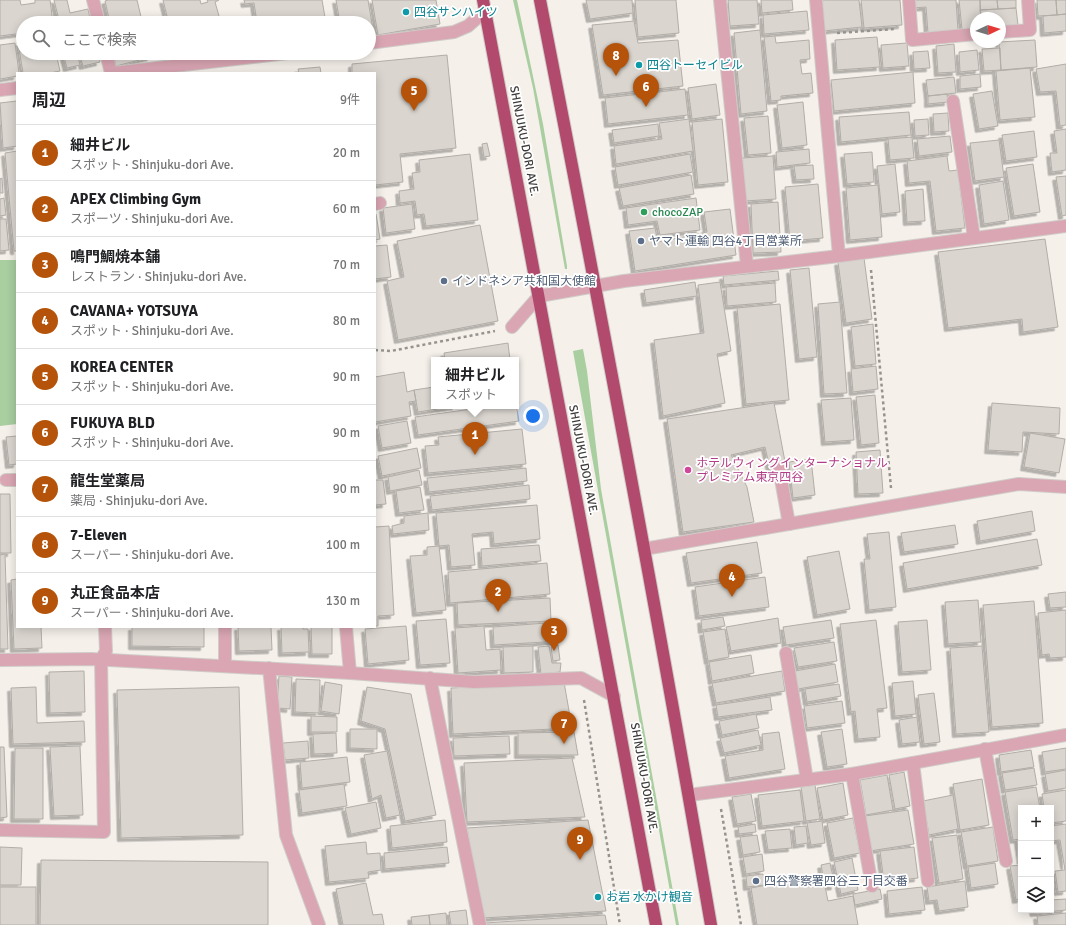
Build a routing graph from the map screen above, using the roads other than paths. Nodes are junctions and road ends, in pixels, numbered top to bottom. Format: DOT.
graph roads {
  1 [pos="93,0"];
  2 [pos="540,0"];
  3 [pos="720,0"];
  4 [pos="816,0"];
  5 [pos="909,0"];
  6 [pos="1028,0"];
  7 [pos="484,6"];
  8 [pos="97,16"];
  9 [pos="1006,32"];
  10 [pos="970,35"];
  11 [pos="376,42"];
  12 [pos="108,60"];
  13 [pos="226,60"];
  14 [pos="112,72"];
  15 [pos="121,72"];
  16 [pos="16,88"];
  17 [pos="0,90"];
  18 [pos="953,101"];
  19 [pos="1066,226"];
  20 [pos="974,238"];
  21 [pos="839,256"];
  22 [pos="747,266"];
  23 [pos="595,286"];
  24 [pos="538,296"];
  25 [pos="512,327"];
  26 [pos="779,468"];
  27 [pos="1066,487"];
  28 [pos="789,524"];
  29 [pos="644,549"];
  30 [pos="105,628"];
  31 [pos="225,628"];
  32 [pos="346,628"];
  33 [pos="786,653"];
  34 [pos="0,660"];
  35 [pos="100,660"];
  36 [pos="225,666"];
  37 [pos="269,668"];
  38 [pos="350,673"];
  39 [pos="430,678"];
  40 [pos="614,696"];
  41 [pos="1066,735"];
  42 [pos="985,749"];
  43 [pos="913,763"];
  44 [pos="852,774"];
  45 [pos="807,780"];
  46 [pos="689,795"];
  47 [pos="0,830"];
  48 [pos="1006,861"];
  49 [pos="928,881"];
  50 [pos="872,886"];
  51 [pos="319,925"];
  52 [pos="480,925"];
  53 [pos="656,925"];
  54 [pos="711,925"];
  1 -- 8 [label="street"];
  2 -- 23 [label="highway"];
  3 -- 22 [label="street"];
  4 -- 21 [label="street"];
  5 -- 10 [label="street"];
  6 -- 9 [label="street"];
  7 -- 11 [label="street"];
  7 -- 24 [label="highway, SHINJUKU-DORI AVE."];
  12 -- 14 [label="street"];
  13 -- 15 [label="street"];
  16 -- 17 [label="street"];
  18 -- 20 [label="street"];
  19 -- 20 [label="street"];
  20 -- 21 [label="street"];
  21 -- 22 [label="street"];
  22 -- 23 [label="street"];
  23 -- 24 [label="street"];
  23 -- 29 [label="highway"];
  24 -- 25 [label="street"];
  24 -- 40 [label="highway, SHINJUKU-DORI AVE."];
  26 -- 28 [label="street"];
  27 -- 28 [label="street"];
  28 -- 29 [label="street"];
  29 -- 46 [label="highway"];
  30 -- 35 [label="street"];
  31 -- 36 [label="street"];
  32 -- 38 [label="street"];
  33 -- 45 [label="street"];
  34 -- 35 [label="street"];
  35 -- 36 [label="street"];
  35 -- 47 [label="street"];
  36 -- 37 [label="street"];
  37 -- 38 [label="street"];
  37 -- 51 [label="street"];
  38 -- 39 [label="street"];
  39 -- 40 [label="street"];
  39 -- 52 [label="street"];
  40 -- 53 [label="highway, SHINJUKU-DORI AVE."];
  41 -- 42 [label="street"];
  42 -- 43 [label="street"];
  42 -- 48 [label="street"];
  43 -- 44 [label="street"];
  43 -- 49 [label="street"];
  44 -- 45 [label="street"];
  44 -- 50 [label="street"];
  45 -- 46 [label="street"];
  46 -- 54 [label="highway"];
}
